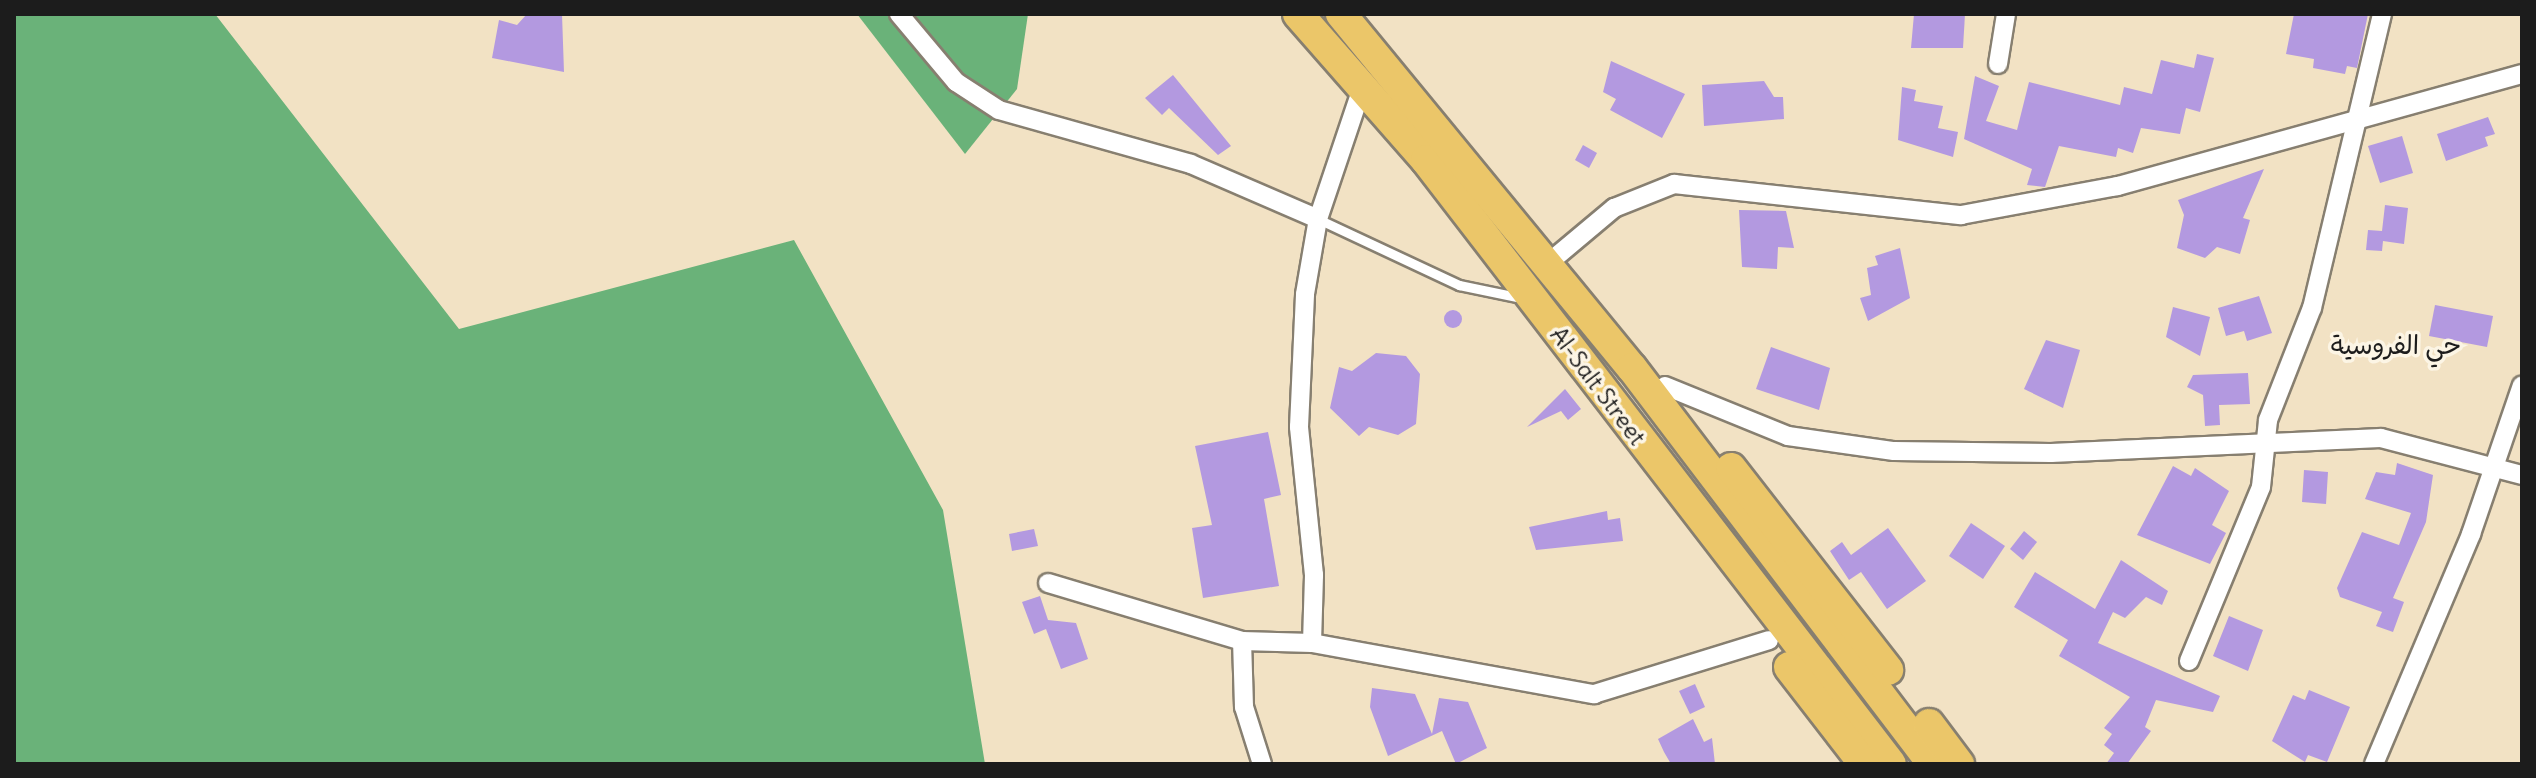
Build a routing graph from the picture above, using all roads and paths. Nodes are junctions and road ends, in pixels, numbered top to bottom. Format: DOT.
graph roads {
  1 [pos="899,14"];
  2 [pos="1298,14"];
  3 [pos="1341,14"];
  4 [pos="2006,14"];
  5 [pos="2382,14"];
  6 [pos="1998,64"];
  7 [pos="2522,74"];
  8 [pos="1362,88"];
  9 [pos="2361,118"];
  10 [pos="1318,219"];
  11 [pos="1554,275"];
  12 [pos="1533,299"];
  13 [pos="2522,385"];
  14 [pos="1665,386"];
  15 [pos="2265,443"];
  16 [pos="2493,462"];
  17 [pos="2522,475"];
  18 [pos="1048,583"];
  19 [pos="1242,641"];
  20 [pos="1312,643"];
  21 [pos="1784,643"];
  22 [pos="2189,661"];
  23 [pos="1262,764"];
  24 [pos="1864,764"];
  25 [pos="1891,764"];
  26 [pos="1933,764"];
  27 [pos="1959,764"];
  28 [pos="2374,764"];
  1 -- 10 [label="street"];
  2 -- 8 [label="main road, Al-Salt Street"];
  3 -- 11 [label="main road, Al-Salt Street"];
  4 -- 6 [label="street"];
  5 -- 9 [label="street"];
  7 -- 9 [label="street"];
  8 -- 10 [label="street"];
  8 -- 12 [label="main road, Al-Salt Street"];
  9 -- 11 [label="street"];
  9 -- 15 [label="street"];
  10 -- 12 [label="lane"];
  10 -- 20 [label="street"];
  11 -- 14 [label="main road"];
  11 -- 26 [label="main road, Al-Salt Street"];
  12 -- 21 [label="main road, Al-Salt Street"];
  13 -- 16 [label="street"];
  14 -- 15 [label="street"];
  14 -- 27 [label="main road"];
  15 -- 16 [label="street"];
  15 -- 22 [label="street"];
  16 -- 17 [label="street"];
  16 -- 28 [label="street"];
  18 -- 19 [label="street"];
  19 -- 20 [label="street"];
  19 -- 23 [label="street"];
  20 -- 21 [label="street"];
  21 -- 24 [label="main road"];
  21 -- 25 [label="main road"];
}
